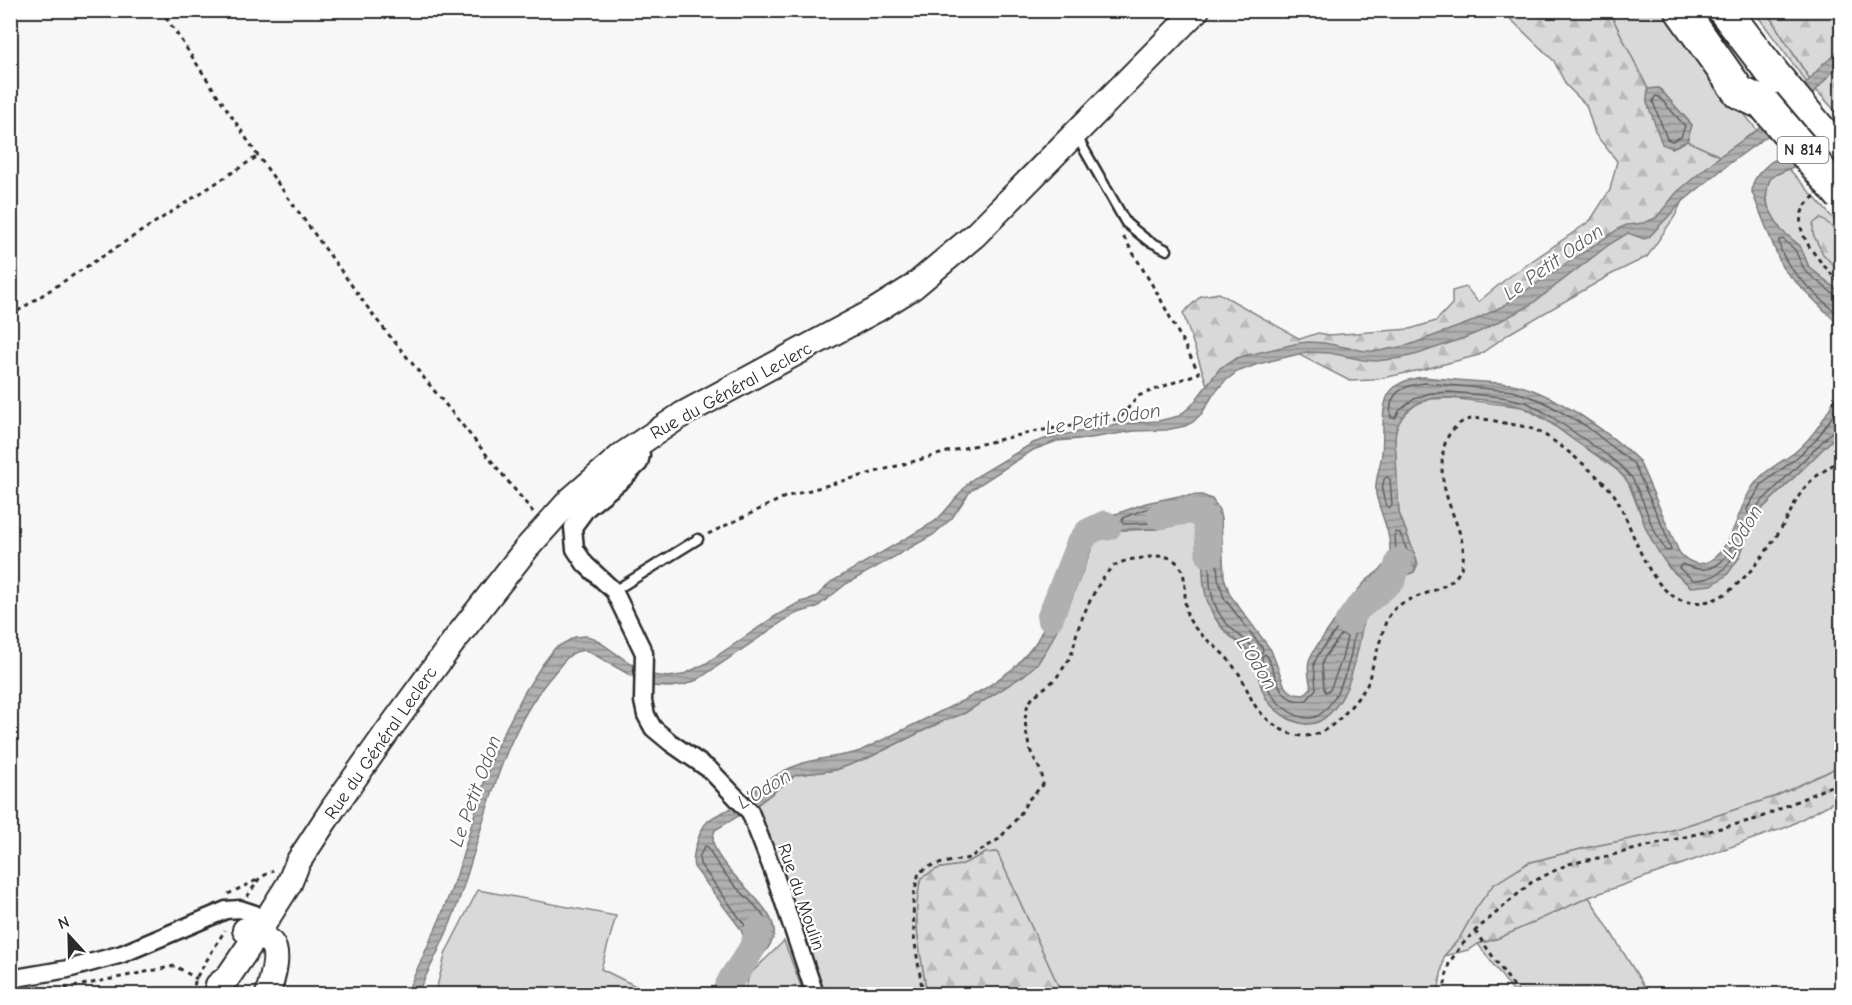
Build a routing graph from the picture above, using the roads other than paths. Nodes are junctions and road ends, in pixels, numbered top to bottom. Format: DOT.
graph roads {
  1 [pos="1197,10"];
  2 [pos="1681,10"];
  3 [pos="1698,10"];
  4 [pos="1724,10"];
  5 [pos="1769,90"];
  6 [pos="1076,134"];
  7 [pos="1842,157"];
  8 [pos="1842,196"];
  9 [pos="1167,250"];
  10 [pos="634,442"];
  11 [pos="698,539"];
  12 [pos="615,591"];
  13 [pos="256,925"];
  14 [pos="10,979"];
  15 [pos="209,986"];
  16 [pos="268,994"];
  17 [pos="815,994"];
  1 -- 6 [label="main road, Rue du Général Leclerc"];
  2 -- 5 [label="highway"];
  3 -- 5 [label="highway, N 814"];
  4 -- 5 [label="highway, N 814"];
  5 -- 7 [label="highway, N 814"];
  5 -- 8 [label="highway, N 814, bridge"];
  6 -- 9 [label="lane"];
  6 -- 10 [label="main road, Rue du Général Leclerc"];
  10 -- 12 [label="street"];
  10 -- 13 [label="main road, Rue du Général Leclerc"];
  11 -- 12 [label="lane"];
  12 -- 17 [label="street, Rue du Moulin"];
  13 -- 14 [label="street"];
  13 -- 15 [label="main road, Rue du Général Leclerc"];
  13 -- 16 [label="main road"];
}
